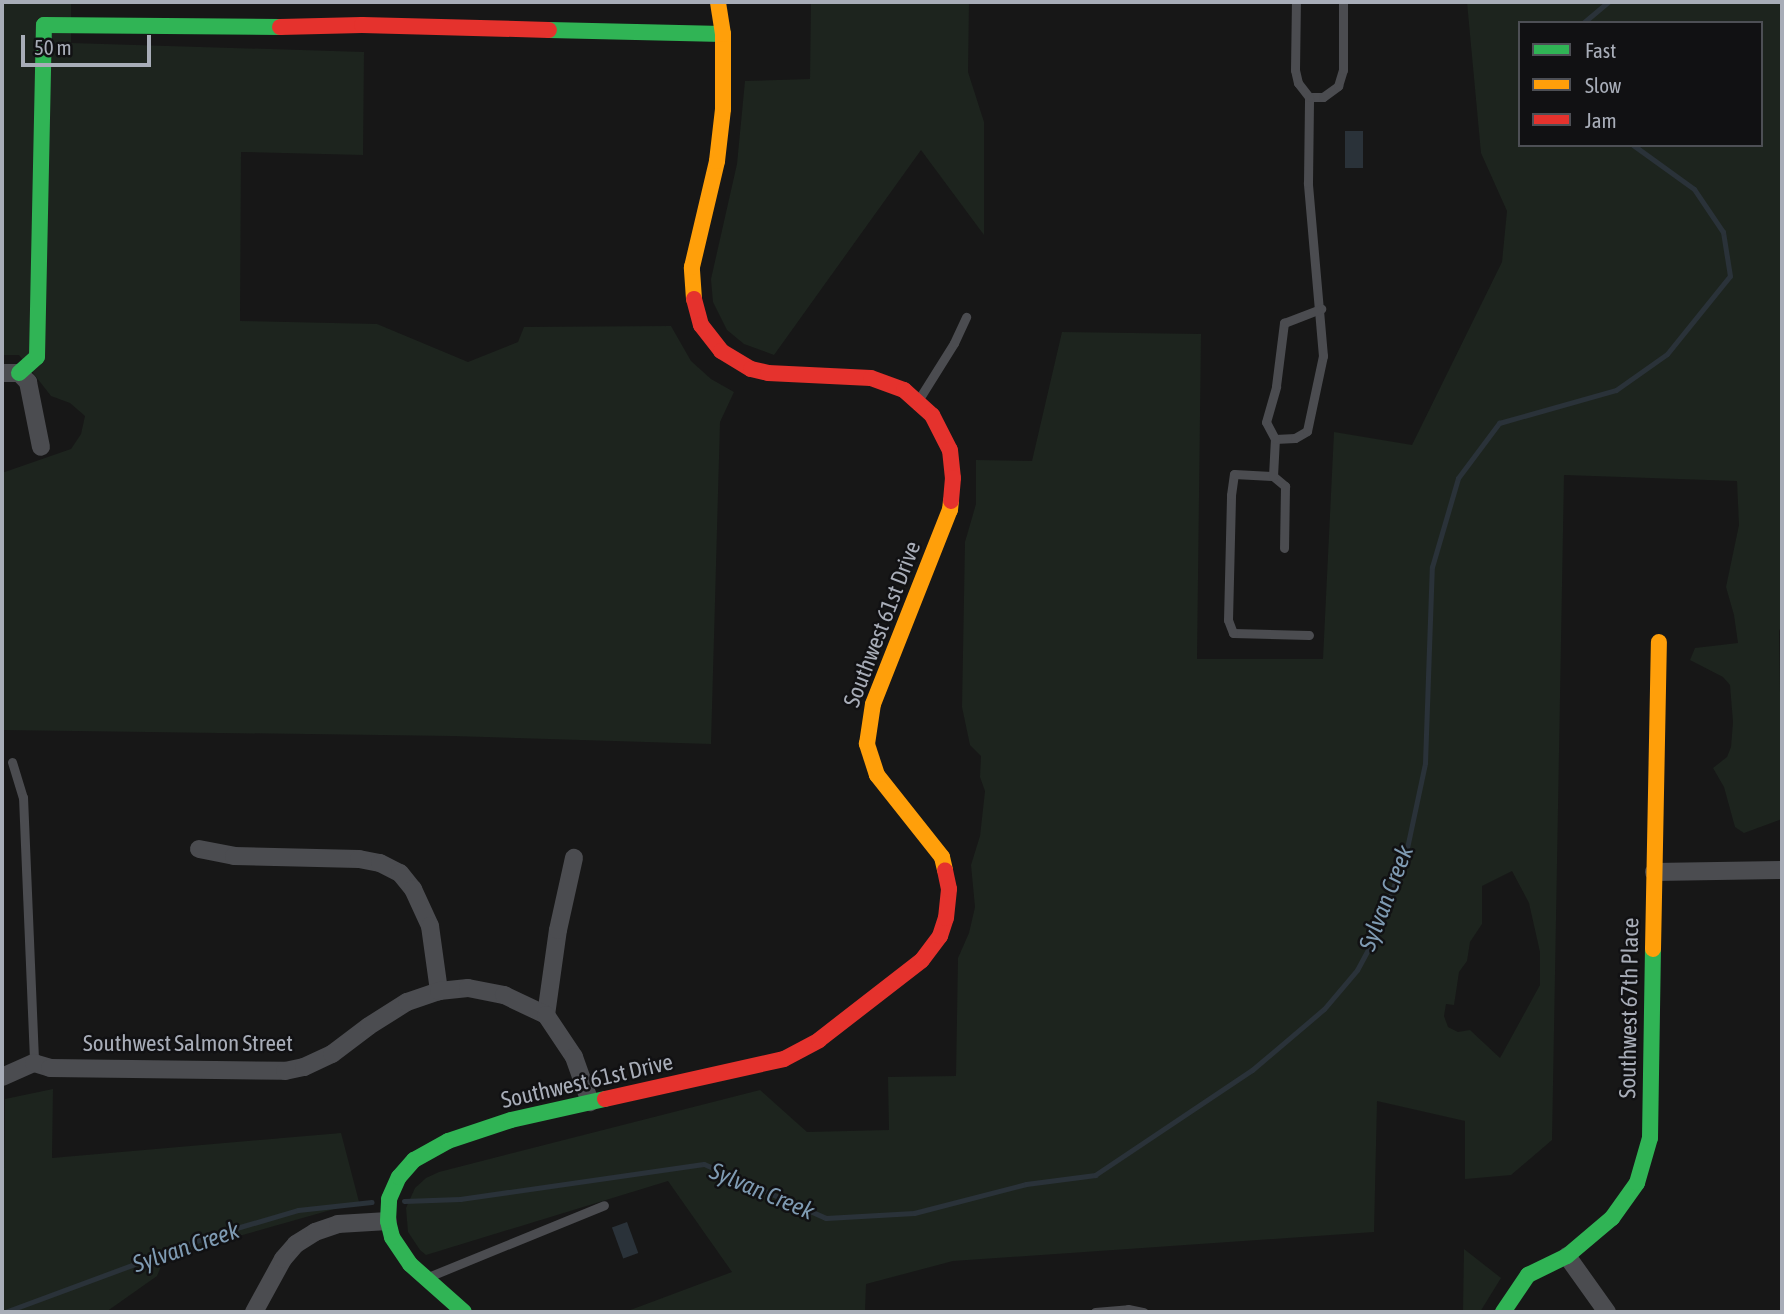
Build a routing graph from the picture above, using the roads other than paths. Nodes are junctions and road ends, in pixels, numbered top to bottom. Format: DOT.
graph roads {
  1 [pos="718,2"];
  2 [pos="1296,2"];
  3 [pos="1343,2"];
  4 [pos="723,33"];
  5 [pos="1309,97"];
  6 [pos="1321,309"];
  7 [pos="966,317"];
  8 [pos="10,373"];
  9 [pos="918,400"];
  10 [pos="1275,439"];
  11 [pos="41,447"];
  12 [pos="1273,476"];
  13 [pos="1284,548"];
  14 [pos="1309,635"];
  15 [pos="1659,642"];
  16 [pos="12,762"];
  17 [pos="199,849"];
  18 [pos="574,858"];
  19 [pos="1782,870"];
  20 [pos="1654,872"];
  21 [pos="439,991"];
  22 [pos="546,1015"];
  23 [pos="34,1063"];
  24 [pos="2,1077"];
  25 [pos="590,1101"];
  26 [pos="604,1205"];
  27 [pos="388,1221"];
  28 [pos="1567,1256"];
  29 [pos="427,1278"];
  30 [pos="254,1312"];
  31 [pos="464,1312"];
  32 [pos="1095,1312"];
  33 [pos="1144,1312"];
  34 [pos="1503,1312"];
  35 [pos="1607,1312"];
  1 -- 4 [label="street, Southwest 61st Drive"];
  2 -- 5 [label="lane"];
  3 -- 5 [label="lane"];
  4 -- 8 [label="street"];
  4 -- 9 [label="street, Southwest 61st Drive"];
  5 -- 6 [label="lane"];
  6 -- 10 [label="lane"];
  6 -- 10 [label="lane"];
  7 -- 9 [label="lane"];
  8 -- 11 [label="street"];
  9 -- 25 [label="street, Southwest 61st Drive"];
  10 -- 12 [label="lane"];
  12 -- 13 [label="lane"];
  12 -- 14 [label="lane"];
  15 -- 20 [label="street, Southwest 67th Place"];
  16 -- 23 [label="lane"];
  17 -- 21 [label="street"];
  18 -- 22 [label="street"];
  19 -- 20 [label="street"];
  20 -- 28 [label="street, Southwest 67th Place"];
  21 -- 22 [label="street, Southwest Salmon Street"];
  21 -- 23 [label="street, Southwest Salmon Street"];
  22 -- 25 [label="street, Southwest Salmon Street"];
  23 -- 24 [label="street"];
  25 -- 27 [label="street, Southwest 61st Drive"];
  26 -- 29 [label="lane"];
  27 -- 29 [label="street"];
  27 -- 30 [label="street"];
  28 -- 34 [label="street, Southwest 67th Place"];
  28 -- 35 [label="street"];
  29 -- 31 [label="street"];
  32 -- 33 [label="lane"];
}
